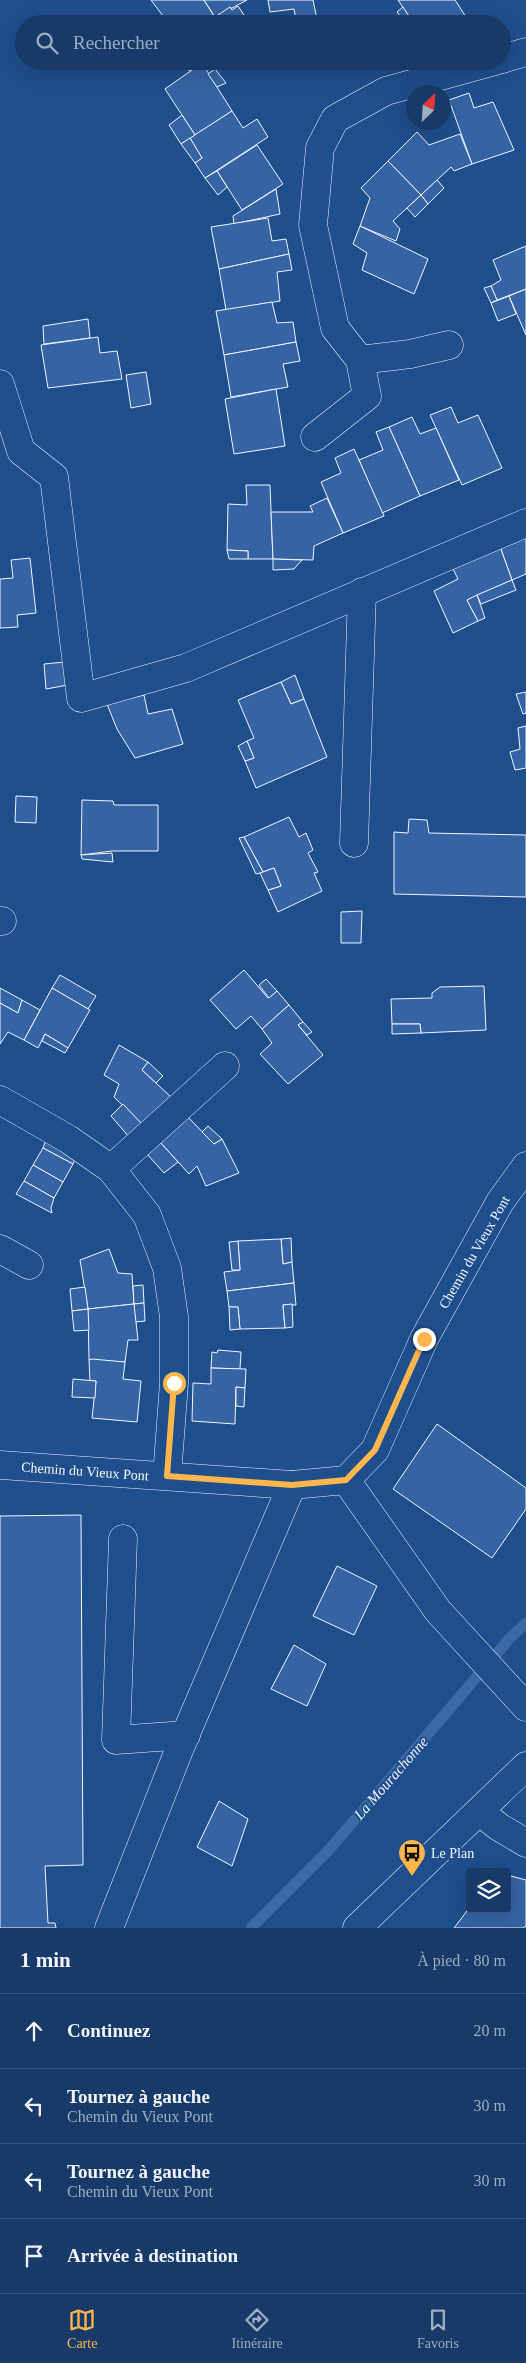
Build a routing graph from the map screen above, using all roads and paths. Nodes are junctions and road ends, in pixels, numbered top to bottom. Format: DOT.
graph roads {
  1 [pos="526,52"];
  2 [pos="511,56"];
  3 [pos="462,70"];
  4 [pos="449,345"];
  5 [pos="360,360"];
  6 [pos="0,384"];
  7 [pos="315,436"];
  8 [pos="526,523"];
  9 [pos="362,592"];
  10 [pos="354,843"];
  11 [pos="225,1066"];
  12 [pos="0,1100"];
  13 [pos="526,1166"];
  14 [pos="111,1169"];
  15 [pos="0,1249"];
  16 [pos="29,1265"];
  17 [pos="0,1465"];
  18 [pos="167,1476"];
  19 [pos="346,1480"];
  20 [pos="292,1485"];
  21 [pos="123,1539"];
  22 [pos="521,1702"];
  23 [pos="186,1734"];
  24 [pos="526,1766"];
  25 [pos="480,1812"];
  26 [pos="526,1844"];
  27 [pos="109,1928"];
  28 [pos="357,1928"];
  1 -- 2 [label="street"];
  3 -- 5 [label="street"];
  4 -- 5 [label="street"];
  5 -- 7 [label="street"];
  6 -- 9 [label="street"];
  8 -- 9 [label="street"];
  9 -- 10 [label="street"];
  11 -- 14 [label="street"];
  12 -- 14 [label="street"];
  13 -- 19 [label="street, Chemin du Vieux Pont"];
  14 -- 18 [label="street"];
  15 -- 16 [label="street"];
  17 -- 18 [label="street, Chemin du Vieux Pont"];
  18 -- 20 [label="street, Chemin du Vieux Pont"];
  19 -- 20 [label="street, Chemin du Vieux Pont"];
  19 -- 22 [label="street"];
  20 -- 23 [label="street"];
  21 -- 23 [label="street"];
  23 -- 27 [label="street"];
  24 -- 25 [label="street"];
  25 -- 26 [label="street"];
  25 -- 28 [label="street"];
}
